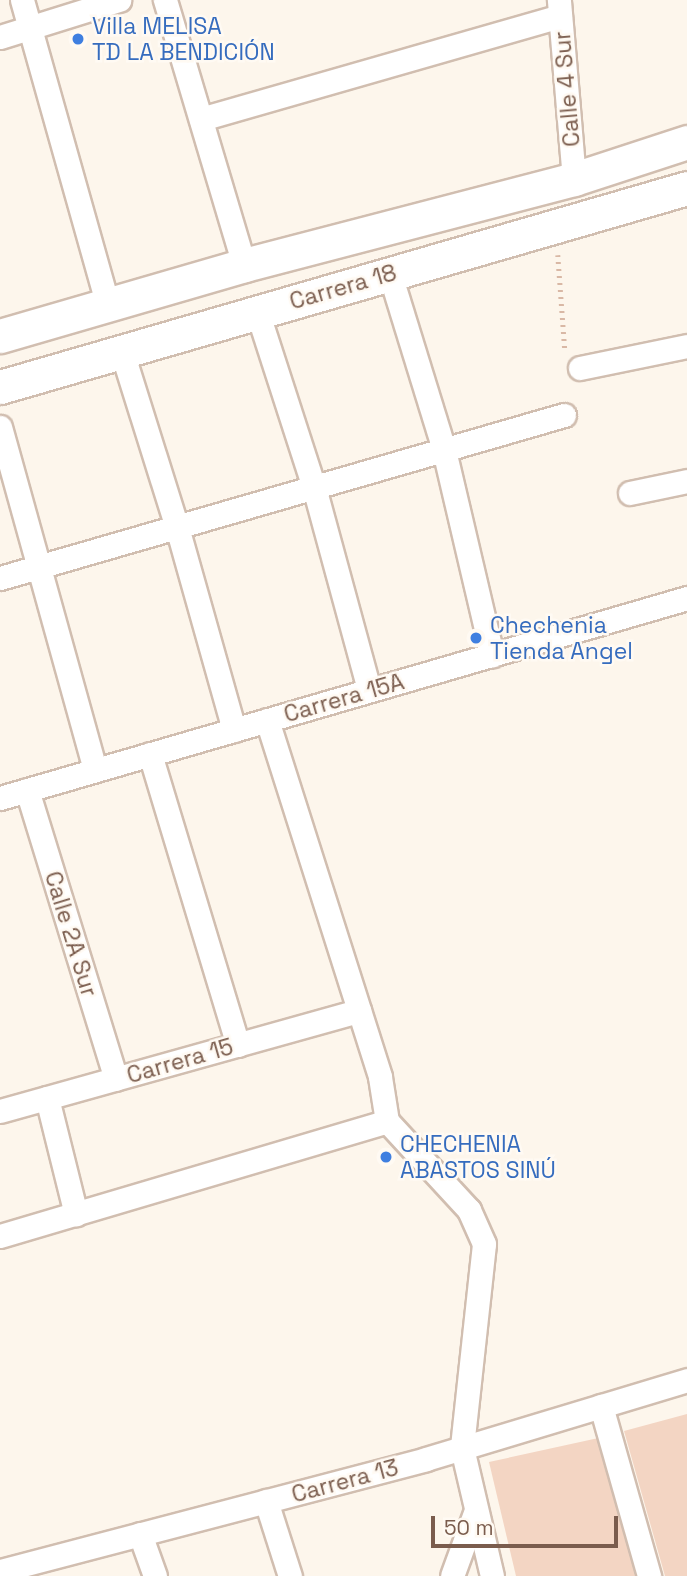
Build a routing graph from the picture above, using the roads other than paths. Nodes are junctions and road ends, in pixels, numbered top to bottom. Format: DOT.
graph roads {
  1 [pos="22,0"];
  2 [pos="119,0"];
  3 [pos="165,0"];
  4 [pos="560,8"];
  5 [pos="31,27"];
  6 [pos="0,37"];
  7 [pos="201,119"];
  8 [pos="687,142"];
  9 [pos="574,179"];
  10 [pos="687,188"];
  11 [pos="244,265"];
  12 [pos="390,274"];
  13 [pos="108,306"];
  14 [pos="257,312"];
  15 [pos="64,318"];
  16 [pos="0,336"];
  17 [pos="687,346"];
  18 [pos="122,352"];
  19 [pos="75,364"];
  20 [pos="580,368"];
  21 [pos="0,387"];
  22 [pos="564,415"];
  23 [pos="0,428"];
  24 [pos="444,450"];
  25 [pos="687,481"];
  26 [pos="314,487"];
  27 [pos="630,493"];
  28 [pos="177,527"];
  29 [pos="40,566"];
  30 [pos="0,578"];
  31 [pos="687,598"];
  32 [pos="492,655"];
  33 [pos="369,690"];
  34 [pos="267,720"];
  35 [pos="234,730"];
  36 [pos="150,754"];
  37 [pos="95,770"];
  38 [pos="27,790"];
  39 [pos="0,798"];
  40 [pos="359,1011"];
  41 [pos="238,1045"];
  42 [pos="116,1079"];
  43 [pos="47,1098"];
  44 [pos="0,1111"];
  45 [pos="387,1121"];
  46 [pos="76,1214"];
  47 [pos="0,1236"];
  48 [pos="687,1380"];
  49 [pos="601,1406"];
  50 [pos="462,1448"];
  51 [pos="267,1501"];
  52 [pos="475,1510"];
  53 [pos="140,1534"];
  54 [pos="15,1571"];
  55 [pos="155,1576"];
  56 [pos="290,1576"];
  57 [pos="452,1576"];
  58 [pos="492,1576"];
  59 [pos="649,1576"];
  1 -- 5 [label="street"];
  2 -- 5 [label="street"];
  3 -- 7 [label="street"];
  4 -- 7 [label="street"];
  4 -- 9 [label="street, Calle 4 Sur"];
  5 -- 6 [label="street"];
  5 -- 13 [label="street"];
  7 -- 11 [label="street"];
  8 -- 9 [label="street, Carrera 18"];
  9 -- 11 [label="street, Carrera 18"];
  10 -- 12 [label="street, Carrera 18"];
  11 -- 13 [label="street, Carrera 18"];
  12 -- 14 [label="street, Carrera 18"];
  12 -- 24 [label="street"];
  13 -- 15 [label="street, Carrera 18"];
  14 -- 18 [label="street, Carrera 18"];
  14 -- 26 [label="street"];
  15 -- 16 [label="street, Carrera 18"];
  15 -- 19 [label="street"];
  17 -- 20 [label="street"];
  18 -- 19 [label="street, Carrera 18"];
  18 -- 28 [label="street"];
  19 -- 21 [label="street, Carrera 18"];
  22 -- 24 [label="street"];
  23 -- 29 [label="street"];
  24 -- 26 [label="street"];
  24 -- 32 [label="street"];
  25 -- 27 [label="street"];
  26 -- 28 [label="street"];
  26 -- 33 [label="street"];
  28 -- 29 [label="street"];
  28 -- 35 [label="street"];
  29 -- 30 [label="street"];
  29 -- 37 [label="street"];
  31 -- 32 [label="street, Carrera 15A"];
  32 -- 33 [label="street, Carrera 15A"];
  33 -- 34 [label="street, Carrera 15A"];
  34 -- 35 [label="street, Carrera 15A"];
  34 -- 40 [label="street"];
  35 -- 36 [label="street, Carrera 15A"];
  36 -- 37 [label="street, Carrera 15A"];
  36 -- 41 [label="street"];
  37 -- 38 [label="street, Carrera 15A"];
  38 -- 39 [label="street, Carrera 15A"];
  38 -- 42 [label="street, Calle 2A Sur"];
  40 -- 41 [label="street, Carrera 15"];
  40 -- 45 [label="street"];
  41 -- 42 [label="street, Carrera 15"];
  42 -- 43 [label="street, Carrera 15"];
  43 -- 44 [label="street, Carrera 15"];
  43 -- 46 [label="street"];
  45 -- 46 [label="street"];
  45 -- 50 [label="street"];
  46 -- 47 [label="street"];
  48 -- 49 [label="street, Carrera 13"];
  49 -- 50 [label="street, Carrera 13"];
  49 -- 59 [label="street"];
  50 -- 51 [label="street, Carrera 13"];
  50 -- 52 [label="street"];
  51 -- 53 [label="street, Carrera 13"];
  51 -- 56 [label="street"];
  52 -- 57 [label="street"];
  52 -- 58 [label="street"];
  53 -- 54 [label="street, Carrera 13"];
  53 -- 55 [label="street"];
}
